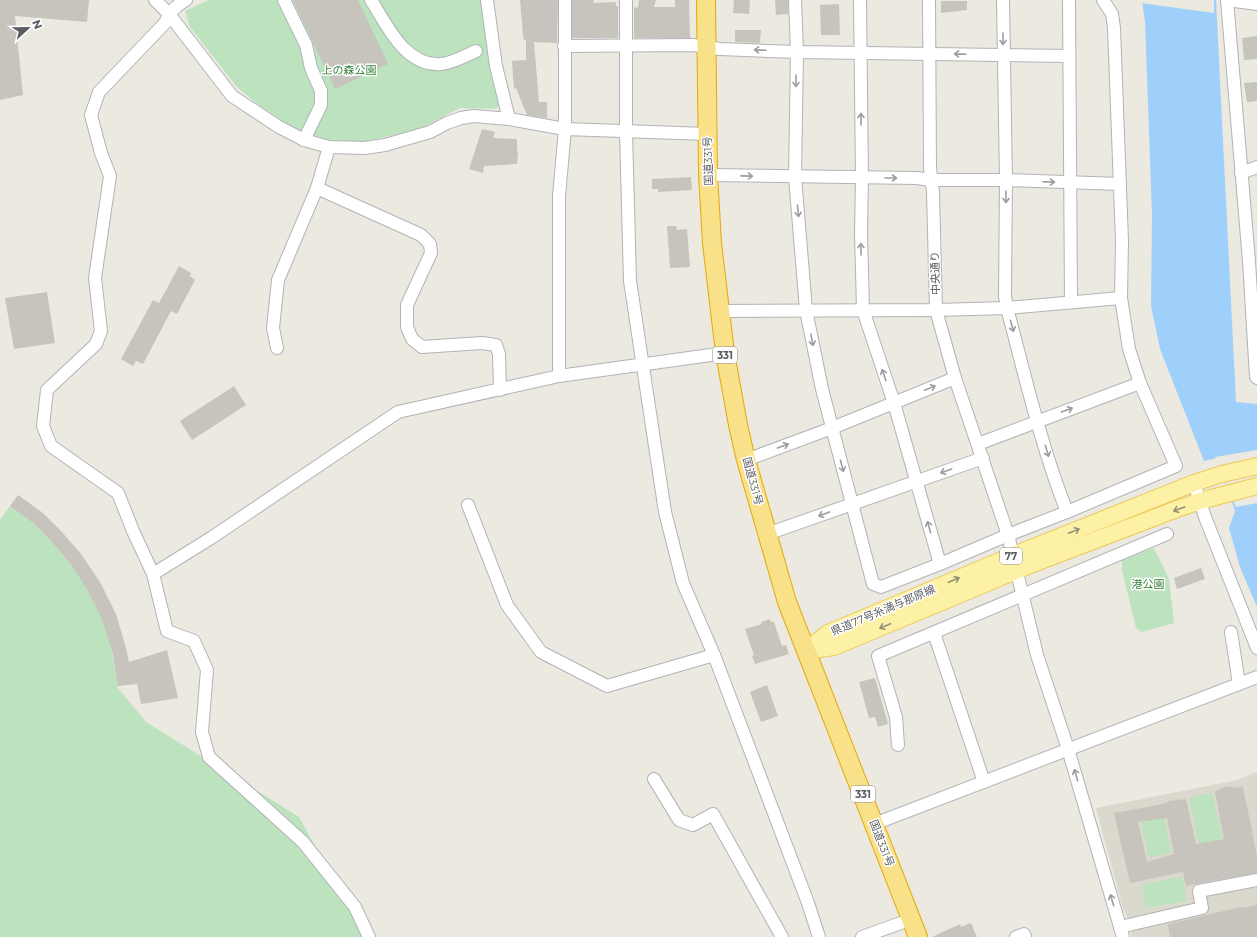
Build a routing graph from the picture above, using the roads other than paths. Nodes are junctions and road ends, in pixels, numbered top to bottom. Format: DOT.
graph roads {
  1 [pos="155,0"];
  2 [pos="186,0"];
  3 [pos="284,0"];
  4 [pos="371,0"];
  5 [pos="488,0"];
  6 [pos="565,0"];
  7 [pos="626,0"];
  8 [pos="706,0"];
  9 [pos="795,0"];
  10 [pos="860,0"];
  11 [pos="929,0"];
  12 [pos="1003,0"];
  13 [pos="1069,0"];
  14 [pos="1103,0"];
  15 [pos="1227,0"];
  16 [pos="1257,4"];
  17 [pos="169,14"];
  18 [pos="564,46"];
  19 [pos="626,46"];
  20 [pos="707,48"];
  21 [pos="476,51"];
  22 [pos="797,52"];
  23 [pos="860,53"];
  24 [pos="930,54"];
  25 [pos="1003,56"];
  26 [pos="1068,56"];
  27 [pos="509,119"];
  28 [pos="565,129"];
  29 [pos="626,132"];
  30 [pos="707,134"];
  31 [pos="304,140"];
  32 [pos="329,148"];
  33 [pos="1257,167"];
  34 [pos="1241,173"];
  35 [pos="708,175"];
  36 [pos="795,177"];
  37 [pos="862,178"];
  38 [pos="931,180"];
  39 [pos="1006,180"];
  40 [pos="1070,182"];
  41 [pos="1120,184"];
  42 [pos="317,188"];
  43 [pos="1253,261"];
  44 [pos="1121,298"];
  45 [pos="1072,302"];
  46 [pos="1007,308"];
  47 [pos="806,310"];
  48 [pos="863,310"];
  49 [pos="936,310"];
  50 [pos="720,311"];
  51 [pos="1255,324"];
  52 [pos="277,348"];
  53 [pos="725,353"];
  54 [pos="643,364"];
  55 [pos="559,376"];
  56 [pos="955,378"];
  57 [pos="1257,378"];
  58 [pos="1140,383"];
  59 [pos="500,390"];
  60 [pos="894,403"];
  61 [pos="1037,421"];
  62 [pos="832,428"];
  63 [pos="978,444"];
  64 [pos="983,458"];
  65 [pos="746,460"];
  66 [pos="1257,466"];
  67 [pos="916,482"];
  68 [pos="1194,482"];
  69 [pos="1257,486"];
  70 [pos="1200,501"];
  71 [pos="852,504"];
  72 [pos="468,505"];
  73 [pos="1067,512"];
  74 [pos="767,534"];
  75 [pos="1167,534"];
  76 [pos="1008,535"];
  77 [pos="1014,555"];
  78 [pos="940,564"];
  79 [pos="1017,571"];
  80 [pos="153,574"];
  81 [pos="1022,595"];
  82 [pos="1231,632"];
  83 [pos="934,633"];
  84 [pos="1257,648"];
  85 [pos="806,651"];
  86 [pos="714,655"];
  87 [pos="1257,677"];
  88 [pos="1239,684"];
  89 [pos="898,745"];
  90 [pos="1068,750"];
  91 [pos="654,779"];
  92 [pos="984,782"];
  93 [pos="874,824"];
  94 [pos="1257,880"];
  95 [pos="912,919"];
  96 [pos="1122,932"];
  97 [pos="369,937"];
  98 [pos="782,937"];
  99 [pos="819,937"];
  100 [pos="862,937"];
  101 [pos="918,937"];
  102 [pos="1016,937"];
  103 [pos="1024,937"];
  1 -- 17 [label="street"];
  2 -- 17 [label="street"];
  3 -- 31 [label="street"];
  4 -- 21 [label="street"];
  5 -- 27 [label="street"];
  6 -- 18 [label="street"];
  7 -- 19 [label="street"];
  8 -- 20 [label="highway, 国道331号 / 331"];
  9 -- 22 [label="street"];
  10 -- 23 [label="street"];
  11 -- 24 [label="street, 中央通り"];
  12 -- 25 [label="street, one-way"];
  13 -- 26 [label="street"];
  14 -- 41 [label="street"];
  15 -- 16 [label="street"];
  15 -- 34 [label="street"];
  17 -- 31 [label="street"];
  17 -- 80 [label="street"];
  18 -- 19 [label="street"];
  18 -- 28 [label="street"];
  19 -- 20 [label="street"];
  19 -- 29 [label="street"];
  22 -- 20 [label="street, one-way"];
  20 -- 30 [label="highway, 国道331号 / 331"];
  22 -- 23 [label="street"];
  22 -- 36 [label="street, one-way"];
  23 -- 24 [label="street"];
  37 -- 23 [label="street, one-way"];
  25 -- 24 [label="street, one-way"];
  24 -- 38 [label="street, 中央通り"];
  25 -- 26 [label="street"];
  25 -- 39 [label="street"];
  26 -- 40 [label="street"];
  27 -- 28 [label="street"];
  27 -- 32 [label="street"];
  28 -- 29 [label="street"];
  28 -- 55 [label="street"];
  29 -- 30 [label="street"];
  29 -- 54 [label="street"];
  30 -- 35 [label="highway, 国道331号 / 331"];
  31 -- 32 [label="street"];
  32 -- 42 [label="street"];
  33 -- 34 [label="street"];
  34 -- 43 [label="street"];
  35 -- 36 [label="street, one-way"];
  35 -- 50 [label="highway, 国道331号 / 331"];
  36 -- 37 [label="street"];
  36 -- 47 [label="street, one-way"];
  37 -- 38 [label="street, one-way"];
  48 -- 37 [label="street, one-way"];
  38 -- 39 [label="street"];
  38 -- 49 [label="street, 中央通り"];
  39 -- 40 [label="street, one-way"];
  39 -- 46 [label="street, one-way"];
  40 -- 41 [label="street"];
  40 -- 45 [label="street"];
  41 -- 44 [label="street"];
  42 -- 52 [label="street"];
  42 -- 59 [label="street"];
  43 -- 51 [label="street"];
  44 -- 45 [label="street"];
  44 -- 58 [label="street"];
  45 -- 46 [label="street"];
  46 -- 49 [label="street"];
  46 -- 61 [label="street, one-way"];
  47 -- 48 [label="street"];
  47 -- 50 [label="street"];
  47 -- 62 [label="street, one-way"];
  48 -- 49 [label="street"];
  60 -- 48 [label="street, one-way"];
  49 -- 56 [label="street, 中央通り"];
  50 -- 53 [label="highway, 国道331号 / 331"];
  51 -- 57 [label="street"];
  53 -- 54 [label="street"];
  53 -- 65 [label="highway, 国道331号 / 331"];
  54 -- 55 [label="street"];
  54 -- 86 [label="street"];
  55 -- 59 [label="street"];
  60 -- 56 [label="street, one-way"];
  56 -- 63 [label="street, 中央通り"];
  61 -- 58 [label="street, one-way"];
  58 -- 73 [label="street"];
  59 -- 80 [label="street"];
  60 -- 62 [label="street"];
  60 -- 67 [label="street"];
  61 -- 63 [label="street"];
  61 -- 73 [label="street, one-way"];
  65 -- 62 [label="street, one-way"];
  62 -- 71 [label="street, one-way"];
  63 -- 64 [label="street, 中央通り"];
  64 -- 67 [label="street, one-way"];
  64 -- 76 [label="street, 中央通り"];
  65 -- 74 [label="highway, 国道331号 / 331"];
  66 -- 68 [label="main road, 県道77号糸満与那原線 / 77"];
  67 -- 71 [label="street"];
  78 -- 67 [label="street, one-way"];
  68 -- 70 [label="street"];
  77 -- 68 [label="main road, 県道77号糸満与那原線 / 77, one-way"];
  69 -- 70 [label="main road, 県道77号糸満与那原線 / 77"];
  70 -- 79 [label="main road, 県道77号糸満与那原線 / 77, one-way"];
  70 -- 84 [label="street"];
  71 -- 74 [label="street, one-way"];
  71 -- 78 [label="street"];
  72 -- 86 [label="street"];
  73 -- 76 [label="street"];
  74 -- 85 [label="highway, 国道331号 / 331"];
  75 -- 81 [label="street"];
  76 -- 77 [label="street, 中央通り"];
  76 -- 78 [label="street"];
  77 -- 79 [label="street, 中央通り"];
  85 -- 77 [label="main road, 県道77号糸満与那原線 / 77, one-way"];
  79 -- 81 [label="street, 中央通り"];
  79 -- 85 [label="main road, 県道77号糸満与那原線 / 77, one-way"];
  80 -- 97 [label="street"];
  81 -- 83 [label="street"];
  81 -- 90 [label="street, 中央通り"];
  82 -- 88 [label="street"];
  83 -- 89 [label="street"];
  83 -- 92 [label="street"];
  85 -- 93 [label="highway, 国道331号 / 331"];
  86 -- 99 [label="street"];
  87 -- 88 [label="street"];
  88 -- 90 [label="street"];
  90 -- 92 [label="street"];
  96 -- 90 [label="street, 中央通り, one-way"];
  91 -- 98 [label="street"];
  92 -- 93 [label="street"];
  93 -- 95 [label="highway, 国道331号 / 331"];
  94 -- 96 [label="street"];
  95 -- 100 [label="street"];
  95 -- 101 [label="highway, 国道331号 / 331"];
  102 -- 103 [label="street"];
}
